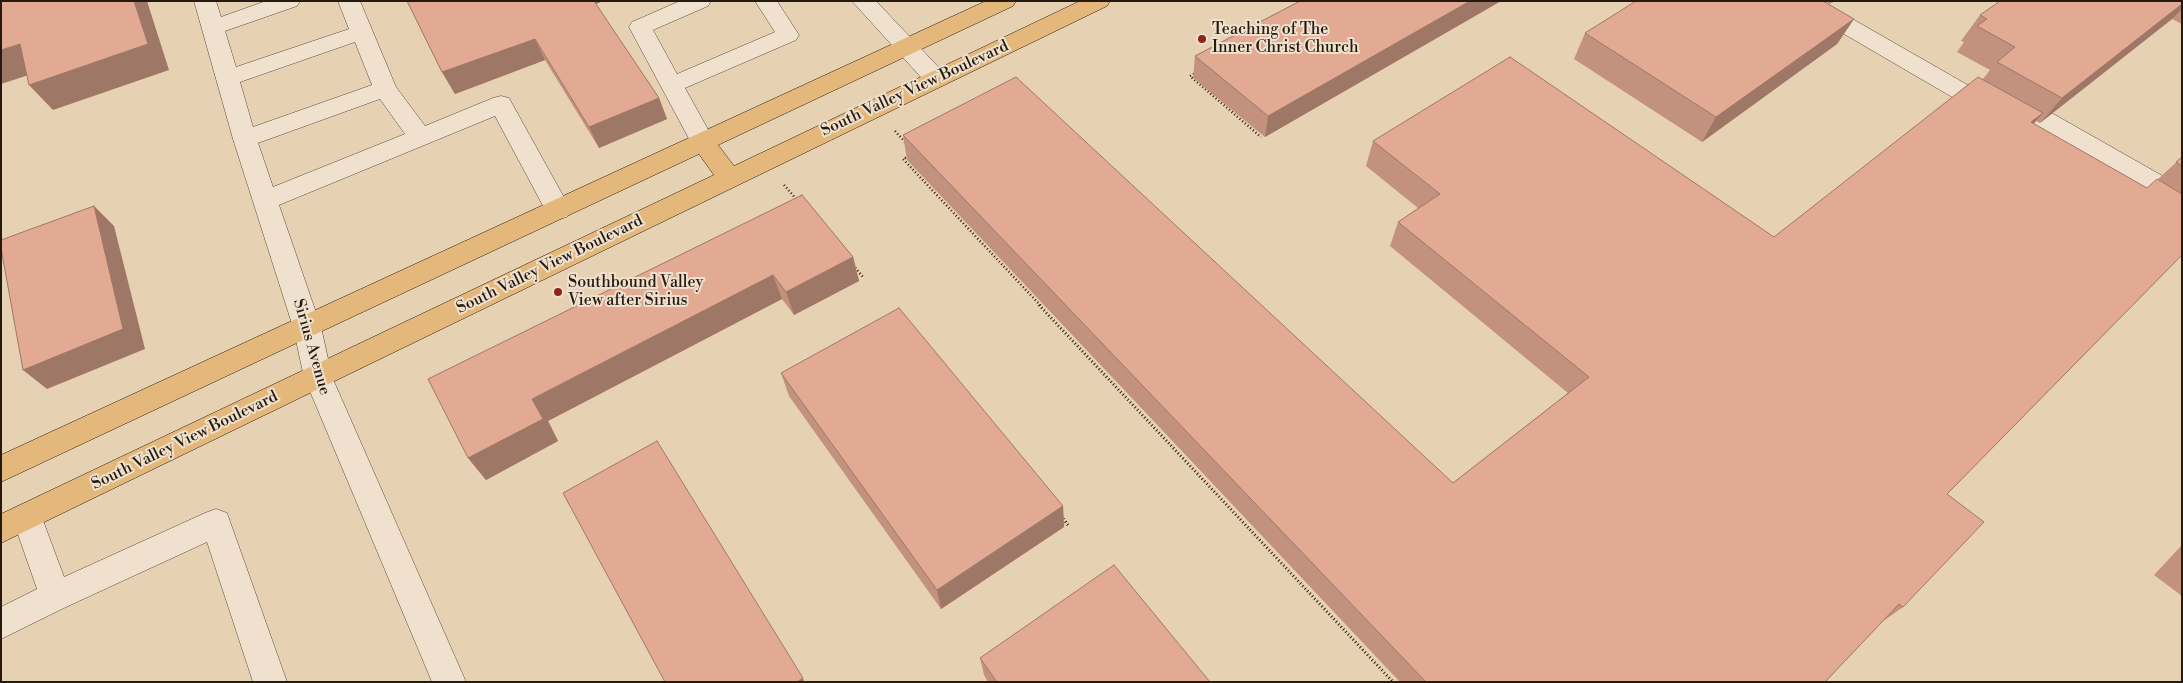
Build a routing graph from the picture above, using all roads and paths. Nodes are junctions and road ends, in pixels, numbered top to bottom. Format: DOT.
graph roads {
  1 [pos="206,1"];
  2 [pos="290,1"];
  3 [pos="349,1"];
  4 [pos="700,1"];
  5 [pos="766,1"];
  6 [pos="863,1"];
  7 [pos="1099,1"];
  8 [pos="1804,1"];
  9 [pos="1838,1"];
  10 [pos="999,4"];
  11 [pos="213,27"];
  12 [pos="362,32"];
  13 [pos="1027,36"];
  14 [pos="907,47"];
  15 [pos="1198,72"];
  16 [pos="227,78"];
  17 [pos="936,79"];
  18 [pos="672,85"];
  19 [pos="385,89"];
  20 [pos="894,130"];
  21 [pos="420,137"];
  22 [pos="1261,137"];
  23 [pos="245,139"];
  24 [pos="703,142"];
  25 [pos="910,147"];
  26 [pos="915,153"];
  27 [pos="730,178"];
  28 [pos="784,185"];
  29 [pos="2182,199"];
  30 [pos="265,201"];
  31 [pos="802,206"];
  32 [pos="558,210"];
  33 [pos="2182,221"];
  34 [pos="851,263"];
  35 [pos="863,277"];
  36 [pos="307,327"];
  37 [pos="318,377"];
  38 [pos="1,469"];
  39 [pos="1056,510"];
  40 [pos="14,523"];
  41 [pos="1068,525"];
  42 [pos="55,596"];
  43 [pos="1,624"];
  44 [pos="270,682"];
  45 [pos="449,682"];
  46 [pos="1393,682"];
  1 -- 11 [label="street, Sirius Avenue"];
  2 -- 11 [label="street"];
  3 -- 12 [label="street"];
  4 -- 18 [label="street"];
  5 -- 18 [label="street"];
  6 -- 14 [label="street"];
  7 -- 13 [label="main road, South Valley View Boulevard"];
  8 -- 33 [label="street"];
  9 -- 29 [label="street"];
  10 -- 13 [label="main road"];
  10 -- 14 [label="main road"];
  11 -- 16 [label="street, Sirius Avenue"];
  12 -- 16 [label="street"];
  12 -- 19 [label="street"];
  13 -- 17 [label="main road, South Valley View Boulevard"];
  14 -- 17 [label="street"];
  14 -- 24 [label="main road"];
  15 -- 22 [label="path"];
  16 -- 23 [label="street, Sirius Avenue"];
  17 -- 27 [label="main road, South Valley View Boulevard"];
  18 -- 24 [label="street"];
  19 -- 21 [label="street"];
  19 -- 23 [label="street"];
  20 -- 25 [label="path"];
  21 -- 30 [label="street"];
  21 -- 32 [label="street"];
  23 -- 30 [label="street, Sirius Avenue"];
  24 -- 27 [label="main road"];
  24 -- 32 [label="main road"];
  26 -- 46 [label="path"];
  27 -- 37 [label="main road, South Valley View Boulevard"];
  28 -- 31 [label="path"];
  30 -- 36 [label="street, Sirius Avenue"];
  32 -- 36 [label="main road"];
  34 -- 35 [label="path"];
  36 -- 37 [label="street, Sirius Avenue"];
  36 -- 38 [label="main road"];
  37 -- 40 [label="main road, South Valley View Boulevard"];
  37 -- 45 [label="street, Sirius Avenue"];
  39 -- 41 [label="path"];
  40 -- 42 [label="street"];
  42 -- 43 [label="street"];
  42 -- 44 [label="street"];
}
